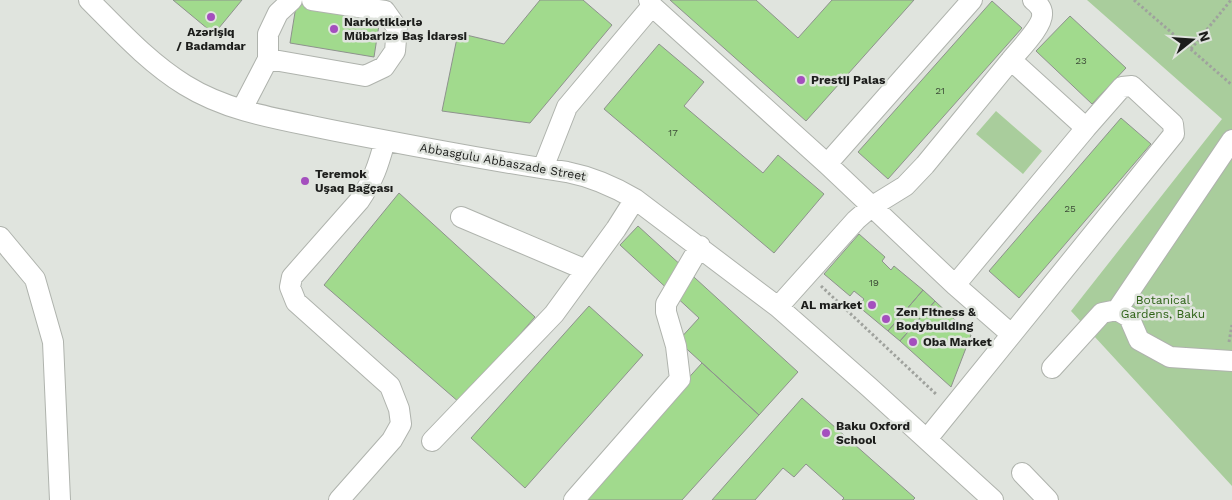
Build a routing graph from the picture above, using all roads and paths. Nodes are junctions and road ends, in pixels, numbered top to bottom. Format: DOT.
graph roads {
  1 [pos="89,0"];
  2 [pos="292,0"];
  3 [pos="312,0"];
  4 [pos="972,0"];
  5 [pos="1033,0"];
  6 [pos="1134,0"];
  7 [pos="1231,0"];
  8 [pos="650,3"];
  9 [pos="1191,49"];
  10 [pos="268,59"];
  11 [pos="1011,60"];
  12 [pos="1232,84"];
  13 [pos="242,109"];
  14 [pos="1086,128"];
  15 [pos="1232,140"];
  16 [pos="385,141"];
  17 [pos="827,164"];
  18 [pos="543,168"];
  19 [pos="635,199"];
  20 [pos="872,206"];
  21 [pos="460,217"];
  22 [pos="0,236"];
  23 [pos="700,246"];
  24 [pos="586,270"];
  25 [pos="808,274"];
  26 [pos="955,285"];
  27 [pos="778,307"];
  28 [pos="1117,310"];
  29 [pos="1011,334"];
  30 [pos="1232,361"];
  31 [pos="1052,368"];
  32 [pos="951,408"];
  33 [pos="927,439"];
  34 [pos="432,441"];
  35 [pos="1022,473"];
  36 [pos="60,500"];
  37 [pos="339,500"];
  38 [pos="574,500"];
  39 [pos="993,500"];
  40 [pos="1048,500"];
  1 -- 13 [label="street, Abbasgulu Abbaszade Street"];
  2 -- 10 [label="street"];
  3 -- 10 [label="street"];
  4 -- 17 [label="street"];
  5 -- 11 [label="street"];
  6 -- 9 [label="path"];
  7 -- 9 [label="path"];
  8 -- 17 [label="street"];
  8 -- 18 [label="street"];
  9 -- 12 [label="path"];
  10 -- 13 [label="street"];
  11 -- 14 [label="street"];
  11 -- 20 [label="street"];
  13 -- 16 [label="street, Abbasgulu Abbaszade Street"];
  14 -- 26 [label="street"];
  14 -- 29 [label="street"];
  15 -- 28 [label="street"];
  16 -- 18 [label="street, Abbasgulu Abbaszade Street"];
  16 -- 37 [label="street"];
  17 -- 20 [label="street"];
  18 -- 19 [label="street, Abbasgulu Abbaszade Street"];
  19 -- 23 [label="street, Abbasgulu Abbaszade Street"];
  19 -- 24 [label="street"];
  20 -- 25 [label="street"];
  20 -- 26 [label="street"];
  21 -- 24 [label="street"];
  22 -- 36 [label="street"];
  23 -- 27 [label="street, Abbasgulu Abbaszade Street"];
  23 -- 38 [label="street"];
  24 -- 34 [label="street"];
  25 -- 27 [label="street"];
  25 -- 32 [label="path"];
  26 -- 29 [label="street"];
  27 -- 33 [label="street, Abbasgulu Abbaszade Street"];
  28 -- 30 [label="street"];
  28 -- 31 [label="street"];
  29 -- 32 [label="street"];
  32 -- 33 [label="street"];
  33 -- 39 [label="street, Abbasgulu Abbaszade Street"];
  35 -- 40 [label="street"];
}
